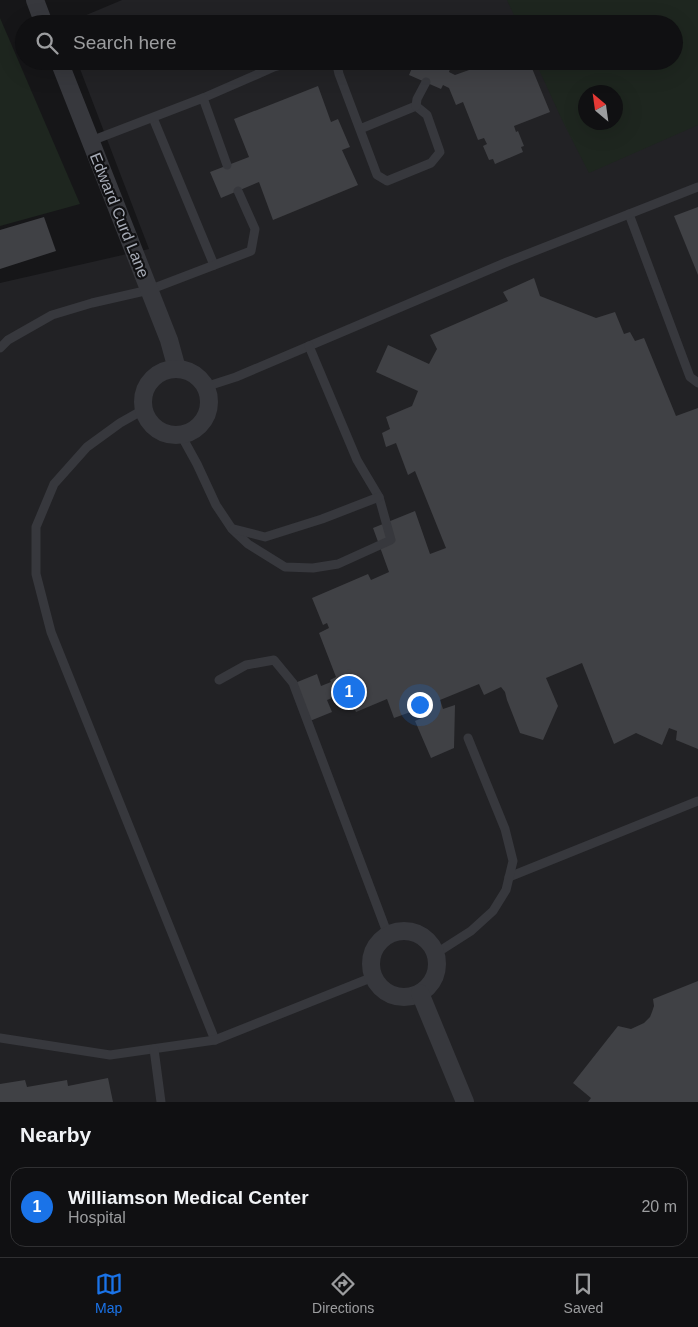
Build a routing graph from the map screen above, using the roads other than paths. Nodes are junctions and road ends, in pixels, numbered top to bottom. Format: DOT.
graph roads {
  1 [pos="35,0"];
  2 [pos="41,15"];
  3 [pos="63,70"];
  4 [pos="267,70"];
  5 [pos="339,70"];
  6 [pos="426,82"];
  7 [pos="203,98"];
  8 [pos="416,106"];
  9 [pos="153,118"];
  10 [pos="360,129"];
  11 [pos="91,142"];
  12 [pos="228,165"];
  13 [pos="698,187"];
  14 [pos="238,191"];
  15 [pos="629,214"];
  16 [pos="214,265"];
  17 [pos="149,290"];
  18 [pos="309,346"];
  19 [pos="0,348"];
  20 [pos="177,369"];
  21 [pos="698,383"];
  22 [pos="205,387"];
  23 [pos="143,410"];
  24 [pos="181,435"];
  25 [pos="379,497"];
  26 [pos="232,529"];
  27 [pos="219,680"];
  28 [pos="468,738"];
  29 [pos="698,801"];
  30 [pos="509,877"];
  31 [pos="388,936"];
  32 [pos="435,954"];
  33 [pos="373,977"];
  34 [pos="420,993"];
  35 [pos="0,1038"];
  36 [pos="215,1040"];
  37 [pos="154,1048"];
  38 [pos="161,1102"];
  39 [pos="465,1102"];
  1 -- 2 [label="street"];
  3 -- 11 [label="street, Edward Curd Lane"];
  4 -- 7 [label="lane"];
  5 -- 10 [label="lane"];
  6 -- 8 [label="lane"];
  7 -- 9 [label="lane"];
  7 -- 12 [label="lane"];
  8 -- 10 [label="lane"];
  8 -- 10 [label="lane"];
  9 -- 11 [label="lane"];
  9 -- 16 [label="lane"];
  11 -- 17 [label="street, Edward Curd Lane"];
  13 -- 15 [label="lane"];
  14 -- 16 [label="lane"];
  15 -- 18 [label="lane"];
  15 -- 21 [label="lane"];
  16 -- 17 [label="lane"];
  17 -- 19 [label="lane"];
  17 -- 20 [label="street, Edward Curd Lane"];
  18 -- 22 [label="lane"];
  18 -- 25 [label="lane"];
  20 -- 22 [label="street"];
  20 -- 23 [label="street"];
  22 -- 24 [label="street"];
  23 -- 24 [label="street"];
  23 -- 36 [label="lane"];
  24 -- 26 [label="lane"];
  25 -- 26 [label="lane"];
  25 -- 26 [label="lane"];
  27 -- 31 [label="lane"];
  28 -- 30 [label="lane"];
  29 -- 30 [label="lane"];
  30 -- 32 [label="lane"];
  31 -- 32 [label="street"];
  31 -- 33 [label="street"];
  32 -- 34 [label="street"];
  33 -- 34 [label="street"];
  33 -- 36 [label="lane"];
  34 -- 39 [label="street"];
  35 -- 37 [label="lane"];
  36 -- 37 [label="lane"];
  37 -- 38 [label="lane"];
}
